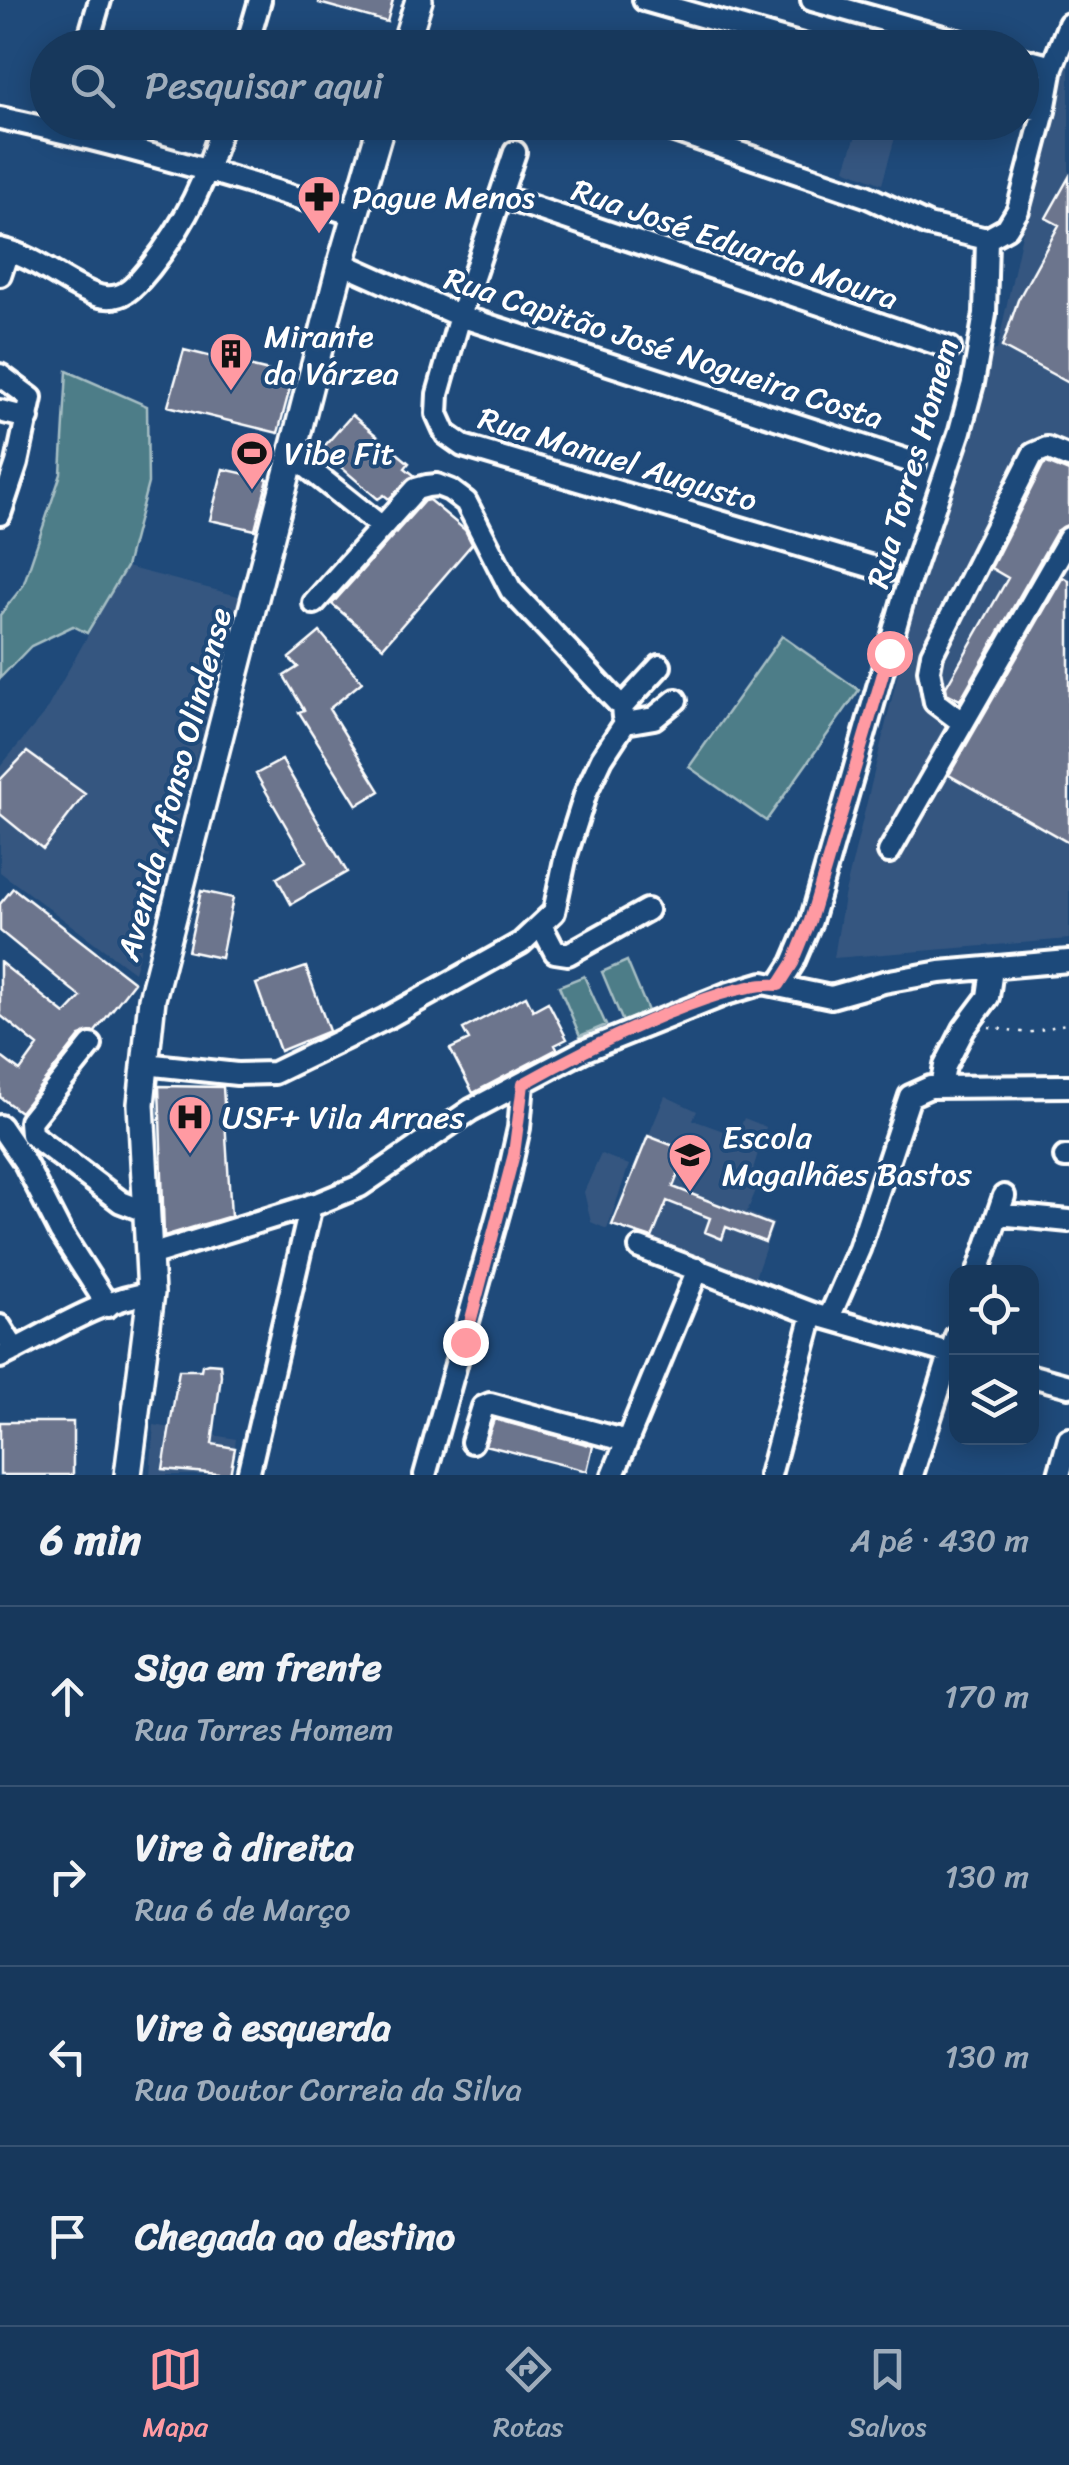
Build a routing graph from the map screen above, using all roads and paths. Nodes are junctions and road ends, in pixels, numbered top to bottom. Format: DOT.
graph roads {
  1 [pos="100,0"];
  2 [pos="260,0"];
  3 [pos="419,0"];
  4 [pos="644,0"];
  5 [pos="812,0"];
  6 [pos="1069,24"];
  7 [pos="91,30"];
  8 [pos="251,30"];
  9 [pos="410,30"];
  10 [pos="726,30"];
  11 [pos="918,30"];
  12 [pos="1039,63"];
  13 [pos="1052,67"];
  14 [pos="1039,110"];
  15 [pos="1044,112"];
  16 [pos="0,118"];
  17 [pos="30,122"];
  18 [pos="1039,131"];
  19 [pos="107,140"];
  20 [pos="217,140"];
  21 [pos="377,140"];
  22 [pos="707,140"];
  23 [pos="721,140"];
  24 [pos="1037,140"];
  25 [pos="720,144"];
  26 [pos="515,152"];
  27 [pos="208,170"];
  28 [pos="500,196"];
  29 [pos="355,215"];
  30 [pos="986,239"];
  31 [pos="4,250"];
  32 [pos="342,262"];
  33 [pos="0,275"];
  34 [pos="460,316"];
  35 [pos="950,348"];
  36 [pos="0,375"];
  37 [pos="0,411"];
  38 [pos="28,418"];
  39 [pos="294,456"];
  40 [pos="1069,457"];
  41 [pos="8,461"];
  42 [pos="915,463"];
  43 [pos="0,513"];
  44 [pos="382,527"];
  45 [pos="1069,538"];
  46 [pos="886,571"];
  47 [pos="314,603"];
  48 [pos="660,666"];
  49 [pos="676,700"];
  50 [pos="623,716"];
  51 [pos="963,723"];
  52 [pos="889,852"];
  53 [pos="647,910"];
  54 [pos="542,927"];
  55 [pos="1069,961"];
  56 [pos="992,969"];
  57 [pos="779,985"];
  58 [pos="1069,1023"];
  59 [pos="968,1024"];
  60 [pos="91,1045"];
  61 [pos="145,1064"];
  62 [pos="523,1084"];
  63 [pos="1069,1086"];
  64 [pos="931,1087"];
  65 [pos="0,1126"];
  66 [pos="310,1206"];
  67 [pos="147,1212"];
  68 [pos="1069,1221"];
  69 [pos="640,1248"];
  70 [pos="150,1255"];
  71 [pos="980,1265"];
  72 [pos="698,1269"];
  73 [pos="151,1293"];
  74 [pos="108,1306"];
  75 [pos="821,1316"];
  76 [pos="0,1326"];
  77 [pos="949,1347"];
  78 [pos="7,1353"];
  79 [pos="952,1355"];
  80 [pos="1039,1378"];
  81 [pos="1069,1386"];
  82 [pos="1069,1439"];
  83 [pos="627,1441"];
  84 [pos="472,1442"];
  85 [pos="128,1475"];
  86 [pos="248,1475"];
  87 [pos="426,1475"];
  88 [pos="613,1475"];
  89 [pos="770,1475"];
  90 [pos="912,1475"];
  91 [pos="1059,1475"];
  1 -- 7 [label="street"];
  2 -- 8 [label="street"];
  3 -- 9 [label="main road"];
  4 -- 10 [label="street"];
  5 -- 11 [label="street"];
  6 -- 13 [label="street"];
  12 -- 13 [label="street"];
  13 -- 15 [label="street"];
  14 -- 15 [label="street"];
  15 -- 18 [label="street"];
  16 -- 17 [label="street"];
  19 -- 27 [label="street"];
  20 -- 27 [label="street"];
  21 -- 29 [label="main road, Avenida Afonso Olindense"];
  22 -- 25 [label="street"];
  23 -- 25 [label="street"];
  24 -- 30 [label="street"];
  25 -- 30 [label="street"];
  26 -- 28 [label="street, Rua Manuel Augusto"];
  27 -- 29 [label="street"];
  27 -- 31 [label="street"];
  28 -- 34 [label="street, Rua Manuel Augusto"];
  28 -- 35 [label="street, Rua José Eduardo Moura"];
  29 -- 32 [label="main road, Avenida Afonso Olindense"];
  30 -- 57 [label="street, Rua Torres Homem"];
  31 -- 33 [label="street"];
  32 -- 34 [label="street, Rua Capitão José Nogueira Costa"];
  32 -- 39 [label="main road, Avenida Afonso Olindense"];
  34 -- 42 [label="street, Rua Capitão José Nogueira Costa"];
  34 -- 46 [label="street, Rua Manuel Augusto"];
  36 -- 38 [label="street"];
  37 -- 38 [label="street"];
  38 -- 41 [label="street"];
  39 -- 44 [label="street"];
  39 -- 61 [label="main road, Avenida Afonso Olindense"];
  40 -- 51 [label="street"];
  41 -- 43 [label="street"];
  44 -- 47 [label="street"];
  44 -- 50 [label="street"];
  45 -- 51 [label="street"];
  48 -- 50 [label="street"];
  49 -- 50 [label="street"];
  50 -- 54 [label="street"];
  51 -- 52 [label="street"];
  53 -- 54 [label="street"];
  54 -- 61 [label="street"];
  55 -- 56 [label="street"];
  56 -- 57 [label="street"];
  56 -- 59 [label="street"];
  57 -- 62 [label="street"];
  58 -- 59 [label="path"];
  59 -- 64 [label="street"];
  60 -- 67 [label="street"];
  61 -- 67 [label="main road, Avenida Afonso Olindense"];
  62 -- 66 [label="street"];
  62 -- 87 [label="street"];
  63 -- 64 [label="street"];
  64 -- 75 [label="street"];
  65 -- 74 [label="street"];
  66 -- 70 [label="street"];
  66 -- 86 [label="street"];
  67 -- 70 [label="main road, Avenida Afonso Olindense"];
  68 -- 71 [label="street"];
  69 -- 72 [label="street"];
  70 -- 73 [label="main road, Avenida Afonso Olindense"];
  72 -- 75 [label="street"];
  72 -- 83 [label="street"];
  73 -- 74 [label="street"];
  73 -- 85 [label="main road, Avenida Afonso Olindense"];
  74 -- 78 [label="street"];
  75 -- 77 [label="street"];
  75 -- 89 [label="street"];
  76 -- 78 [label="street"];
  79 -- 90 [label="street"];
  80 -- 81 [label="street"];
  82 -- 91 [label="street"];
  83 -- 84 [label="street"];
  83 -- 88 [label="street"];
}
